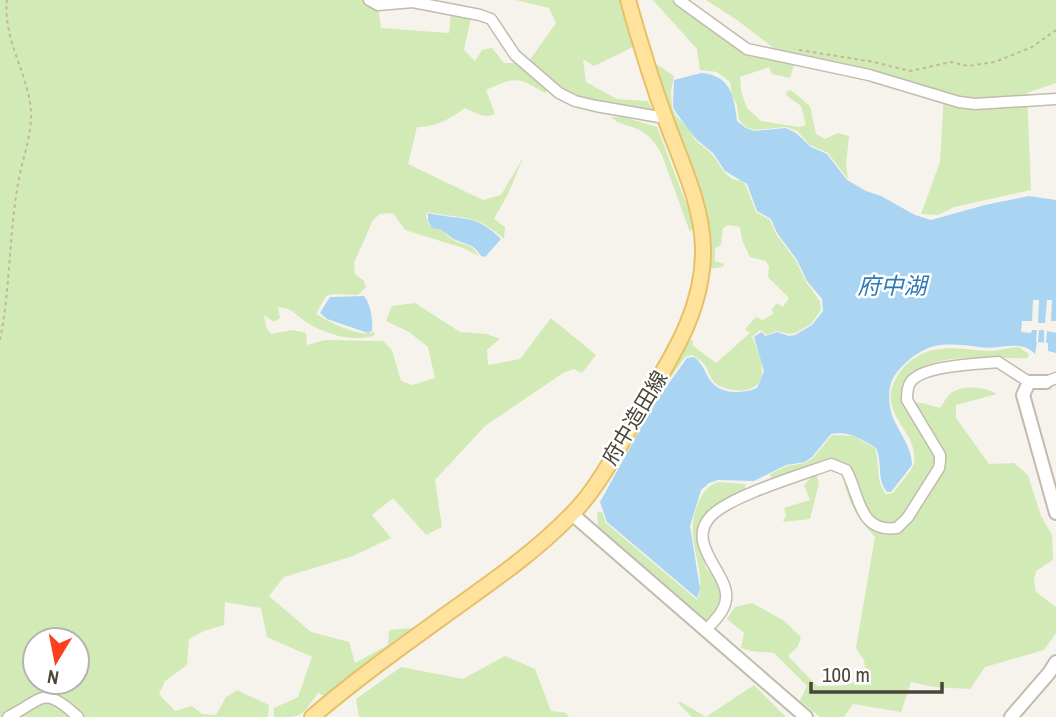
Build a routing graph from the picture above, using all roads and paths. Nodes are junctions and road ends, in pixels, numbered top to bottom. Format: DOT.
graph roads {
  1 [pos="7,0"];
  2 [pos="369,0"];
  3 [pos="628,0"];
  4 [pos="679,0"];
  5 [pos="1056,30"];
  6 [pos="790,49"];
  7 [pos="1056,99"];
  8 [pos="665,118"];
  9 [pos="0,340"];
  10 [pos="1051,380"];
  11 [pos="1029,382"];
  12 [pos="1056,513"];
  13 [pos="572,514"];
  14 [pos="706,630"];
  15 [pos="1056,662"];
  16 [pos="8,717"];
  17 [pos="78,717"];
  18 [pos="312,717"];
  19 [pos="806,717"];
  20 [pos="1011,717"];
  1 -- 9 [label="path"];
  2 -- 8 [label="street"];
  3 -- 8 [label="main road, 府中造田線"];
  4 -- 7 [label="street"];
  5 -- 6 [label="path"];
  8 -- 13 [label="main road, 府中造田線"];
  10 -- 11 [label="street"];
  11 -- 12 [label="street"];
  11 -- 14 [label="street"];
  13 -- 14 [label="street"];
  13 -- 18 [label="main road, 府中造田線"];
  14 -- 19 [label="street"];
  15 -- 20 [label="street"];
  16 -- 17 [label="street"];
}
